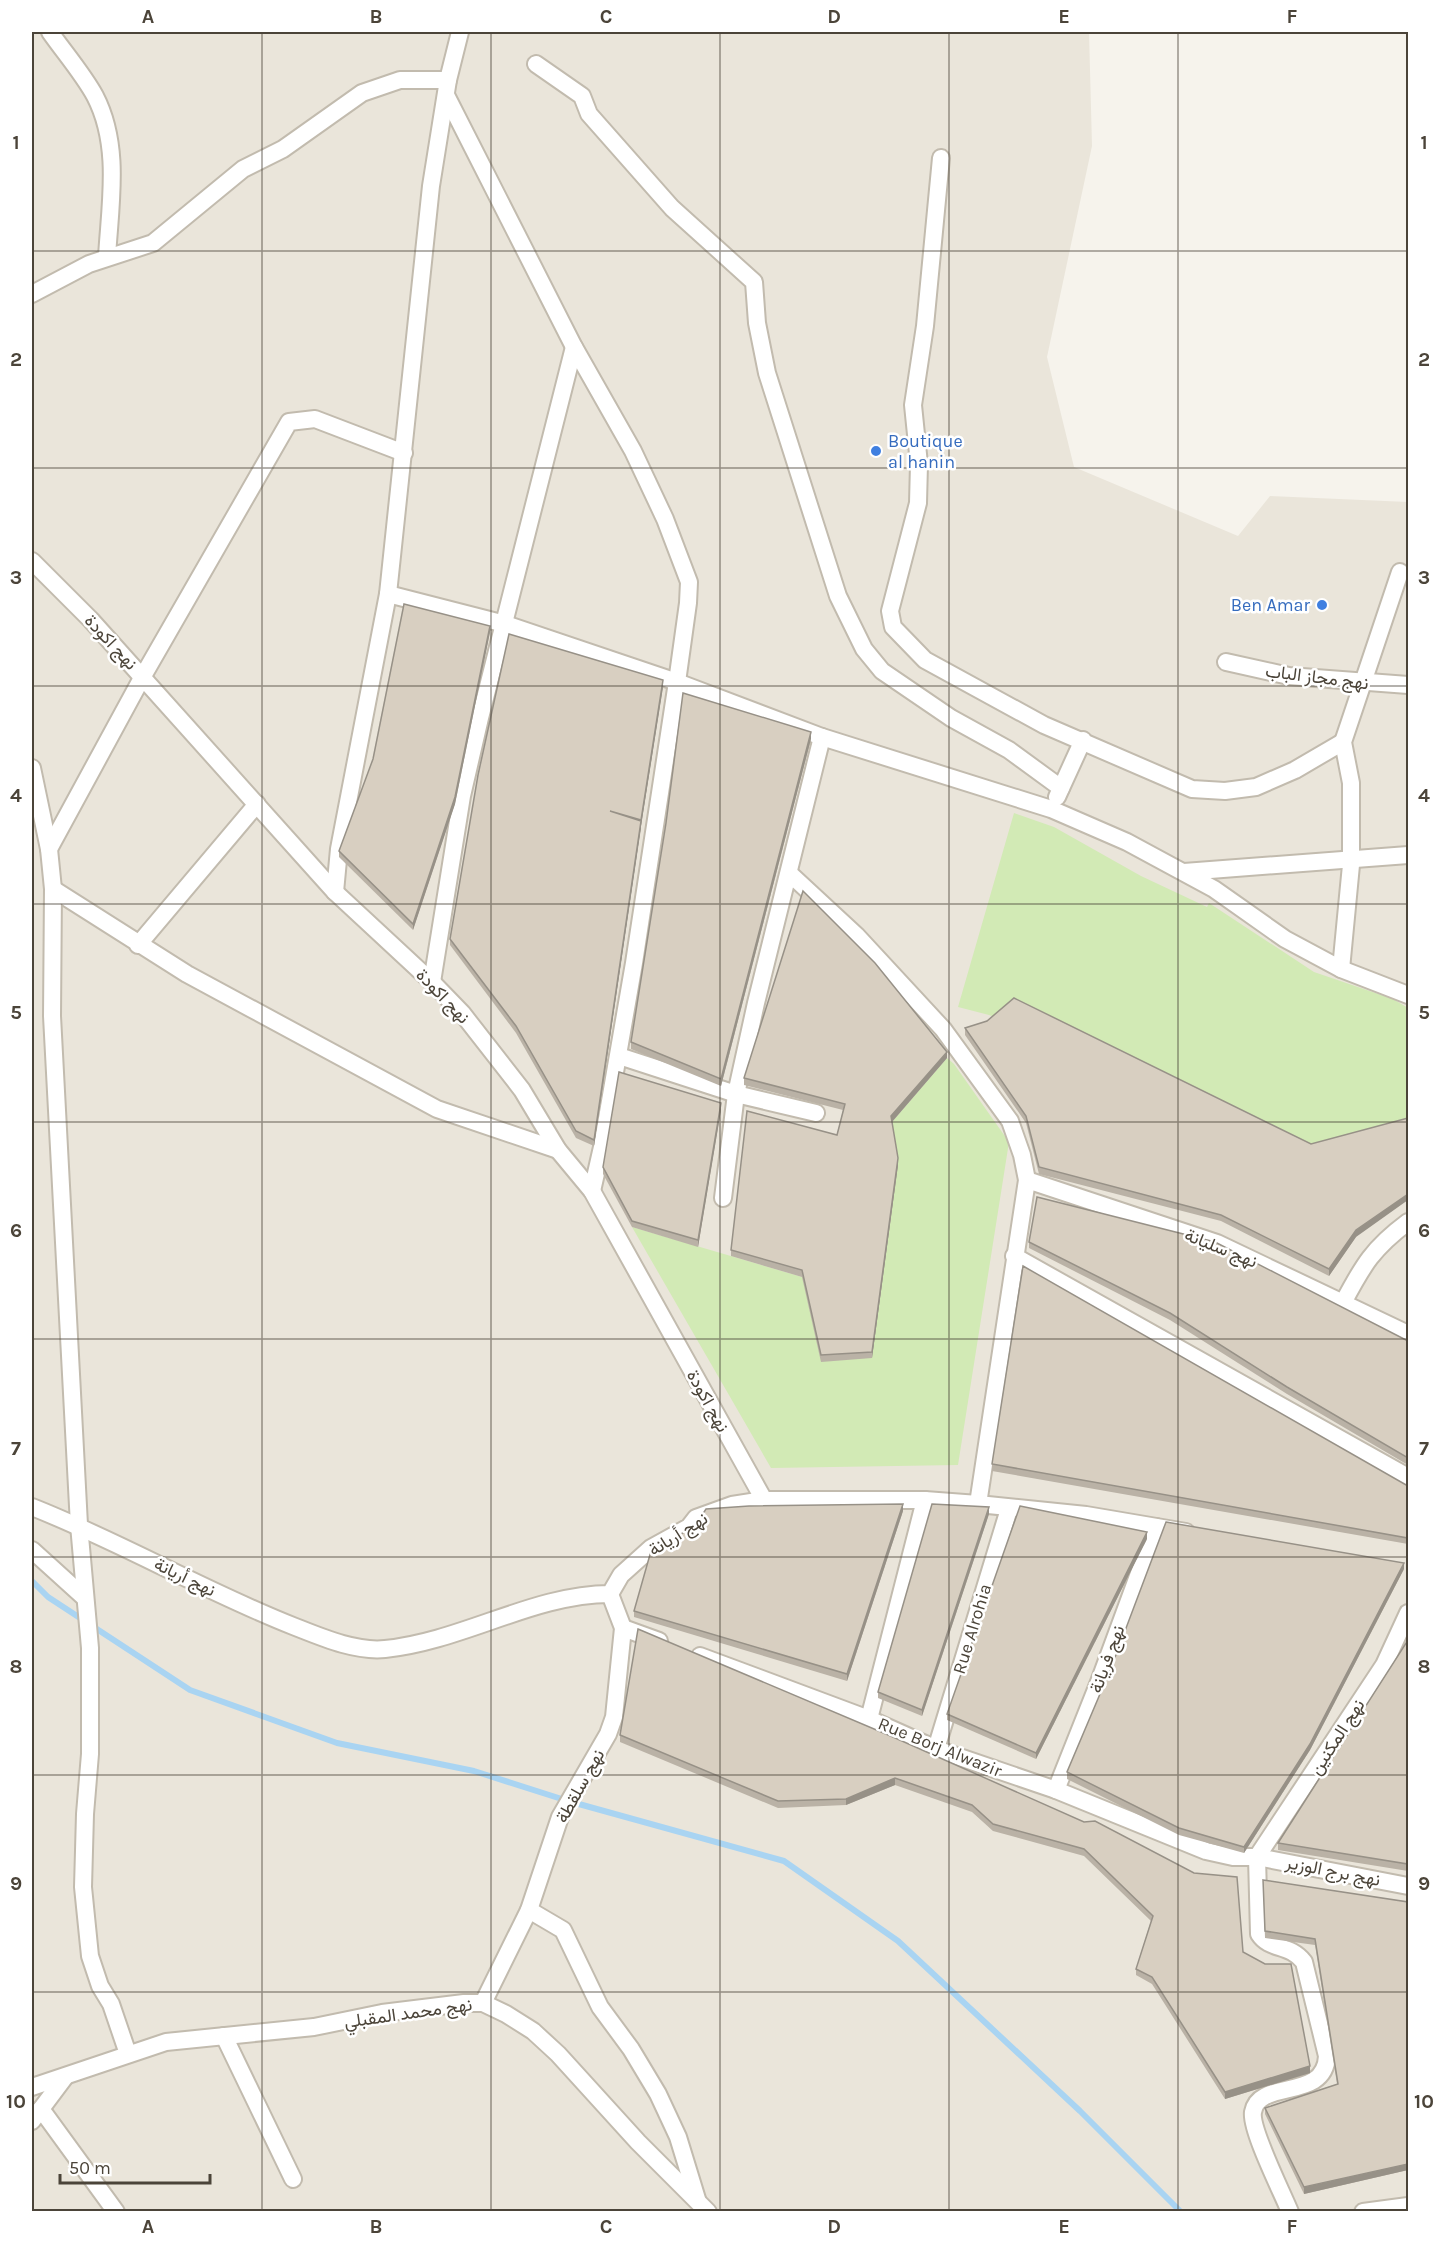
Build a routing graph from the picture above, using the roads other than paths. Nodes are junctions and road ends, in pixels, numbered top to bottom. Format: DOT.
graph roads {
  1 [pos="50,32"];
  2 [pos="460,32"];
  3 [pos="536,64"];
  4 [pos="447,87"];
  5 [pos="941,158"];
  6 [pos="107,257"];
  7 [pos="32,294"];
  8 [pos="574,347"];
  9 [pos="404,453"];
  10 [pos="32,561"];
  11 [pos="1400,572"];
  12 [pos="388,594"];
  13 [pos="505,624"];
  14 [pos="1226,662"];
  15 [pos="143,676"];
  16 [pos="677,682"];
  17 [pos="1360,684"];
  18 [pos="1408,685"];
  19 [pos="822,737"];
  20 [pos="1083,740"];
  21 [pos="1342,742"];
  22 [pos="32,768"];
  23 [pos="1061,788"];
  24 [pos="256,804"];
  25 [pos="1051,809"];
  26 [pos="49,849"];
  27 [pos="1408,855"];
  28 [pos="1350,859"];
  29 [pos="1184,872"];
  30 [pos="789,873"];
  31 [pos="53,889"];
  32 [pos="335,892"];
  33 [pos="138,945"];
  34 [pos="1341,969"];
  35 [pos="432,982"];
  36 [pos="1408,995"];
  37 [pos="619,1056"];
  38 [pos="736,1094"];
  39 [pos="816,1113"];
  40 [pos="558,1150"];
  41 [pos="1027,1180"];
  42 [pos="592,1191"];
  43 [pos="723,1198"];
  44 [pos="1408,1222"];
  45 [pos="1014,1256"];
  46 [pos="1343,1303"];
  47 [pos="1408,1334"];
  48 [pos="1408,1476"];
  49 [pos="764,1500"];
  50 [pos="925,1500"];
  51 [pos="978,1504"];
  52 [pos="32,1507"];
  53 [pos="1009,1509"];
  54 [pos="79,1525"];
  55 [pos="1156,1527"];
  56 [pos="1202,1535"];
  57 [pos="32,1550"];
  58 [pos="610,1593"];
  59 [pos="85,1598"];
  60 [pos="1408,1613"];
  61 [pos="623,1628"];
  62 [pos="869,1719"];
  63 [pos="936,1749"];
  64 [pos="1056,1790"];
  65 [pos="1257,1857"];
  66 [pos="1408,1886"];
  67 [pos="529,1910"];
  68 [pos="483,2004"];
  69 [pos="224,2036"];
  70 [pos="128,2054"];
  71 [pos="65,2077"];
  72 [pos="32,2086"];
  73 [pos="36,2115"];
  74 [pos="293,2179"];
  75 [pos="1408,2206"];
  76 [pos="703,2207"];
  77 [pos="116,2211"];
  78 [pos="1290,2211"];
  79 [pos="1363,2211"];
  1 -- 6 [label="street"];
  2 -- 4 [label="street"];
  3 -- 23 [label="street"];
  4 -- 6 [label="street"];
  4 -- 8 [label="street"];
  4 -- 9 [label="street"];
  5 -- 20 [label="street"];
  6 -- 7 [label="street"];
  8 -- 13 [label="street"];
  8 -- 16 [label="street"];
  9 -- 12 [label="street"];
  9 -- 15 [label="street"];
  10 -- 15 [label="street, نهج اكودة"];
  11 -- 17 [label="street"];
  12 -- 13 [label="street"];
  12 -- 32 [label="street"];
  13 -- 16 [label="street"];
  13 -- 35 [label="street"];
  14 -- 17 [label="street, نهج مجاز الباب"];
  15 -- 24 [label="street, نهج اكودة"];
  15 -- 26 [label="street"];
  16 -- 19 [label="street"];
  16 -- 37 [label="street"];
  17 -- 18 [label="street, نهج مجاز الباب"];
  17 -- 21 [label="street"];
  19 -- 25 [label="street"];
  19 -- 30 [label="street"];
  20 -- 21 [label="street"];
  20 -- 23 [label="street"];
  21 -- 28 [label="street"];
  22 -- 26 [label="street"];
  23 -- 25 [label="street"];
  24 -- 32 [label="street, نهج اكودة"];
  24 -- 33 [label="street"];
  25 -- 29 [label="street"];
  26 -- 31 [label="street"];
  27 -- 28 [label="street"];
  28 -- 29 [label="street"];
  28 -- 34 [label="street"];
  29 -- 34 [label="street"];
  30 -- 38 [label="street"];
  30 -- 41 [label="street"];
  31 -- 33 [label="street"];
  31 -- 54 [label="street"];
  32 -- 35 [label="street, نهج اكودة"];
  33 -- 40 [label="street"];
  34 -- 36 [label="street"];
  35 -- 40 [label="street, نهج اكودة"];
  37 -- 38 [label="street"];
  37 -- 42 [label="street"];
  38 -- 39 [label="street"];
  38 -- 43 [label="street"];
  40 -- 42 [label="street, نهج اكودة"];
  41 -- 45 [label="street"];
  41 -- 46 [label="street, نهج سليانة"];
  42 -- 49 [label="street, نهج اكودة"];
  44 -- 46 [label="street"];
  45 -- 48 [label="street"];
  45 -- 51 [label="street"];
  46 -- 47 [label="street, نهج سليانة"];
  49 -- 50 [label="street, نهج أريانة"];
  49 -- 58 [label="street, نهج أريانة"];
  50 -- 51 [label="street, نهج أريانة"];
  50 -- 62 [label="street"];
  51 -- 53 [label="street, نهج أريانة"];
  52 -- 54 [label="street, نهج أريانة"];
  53 -- 55 [label="street, نهج أريانة"];
  53 -- 63 [label="street, Rue Alrohia"];
  54 -- 58 [label="street, نهج أريانة"];
  54 -- 59 [label="street"];
  55 -- 56 [label="street, نهج أريانة"];
  55 -- 64 [label="street, نهج فريانة"];
  57 -- 59 [label="street"];
  58 -- 61 [label="street, نهج سلقطة"];
  59 -- 70 [label="street"];
  60 -- 65 [label="street, نهج المكنين"];
  61 -- 62 [label="street, Rue Borj Alwazir"];
  61 -- 67 [label="street, نهج سلقطة"];
  62 -- 63 [label="street, Rue Borj Alwazir"];
  63 -- 64 [label="street, Rue Borj Alwazir"];
  64 -- 65 [label="street, Rue Borj Alwazir"];
  65 -- 66 [label="street, نهج برج الوزير"];
  65 -- 78 [label="street"];
  67 -- 68 [label="street, نهج سلقطة"];
  67 -- 76 [label="street"];
  68 -- 69 [label="street, نهج محمد المقبلي"];
  68 -- 76 [label="street, نهج محمد المقبلي"];
  69 -- 70 [label="street, نهج محمد المقبلي"];
  69 -- 74 [label="street"];
  70 -- 71 [label="street, نهج محمد المقبلي"];
  71 -- 72 [label="street, نهج محمد المقبلي"];
  71 -- 73 [label="street"];
  73 -- 77 [label="street"];
  75 -- 79 [label="street"];
}
